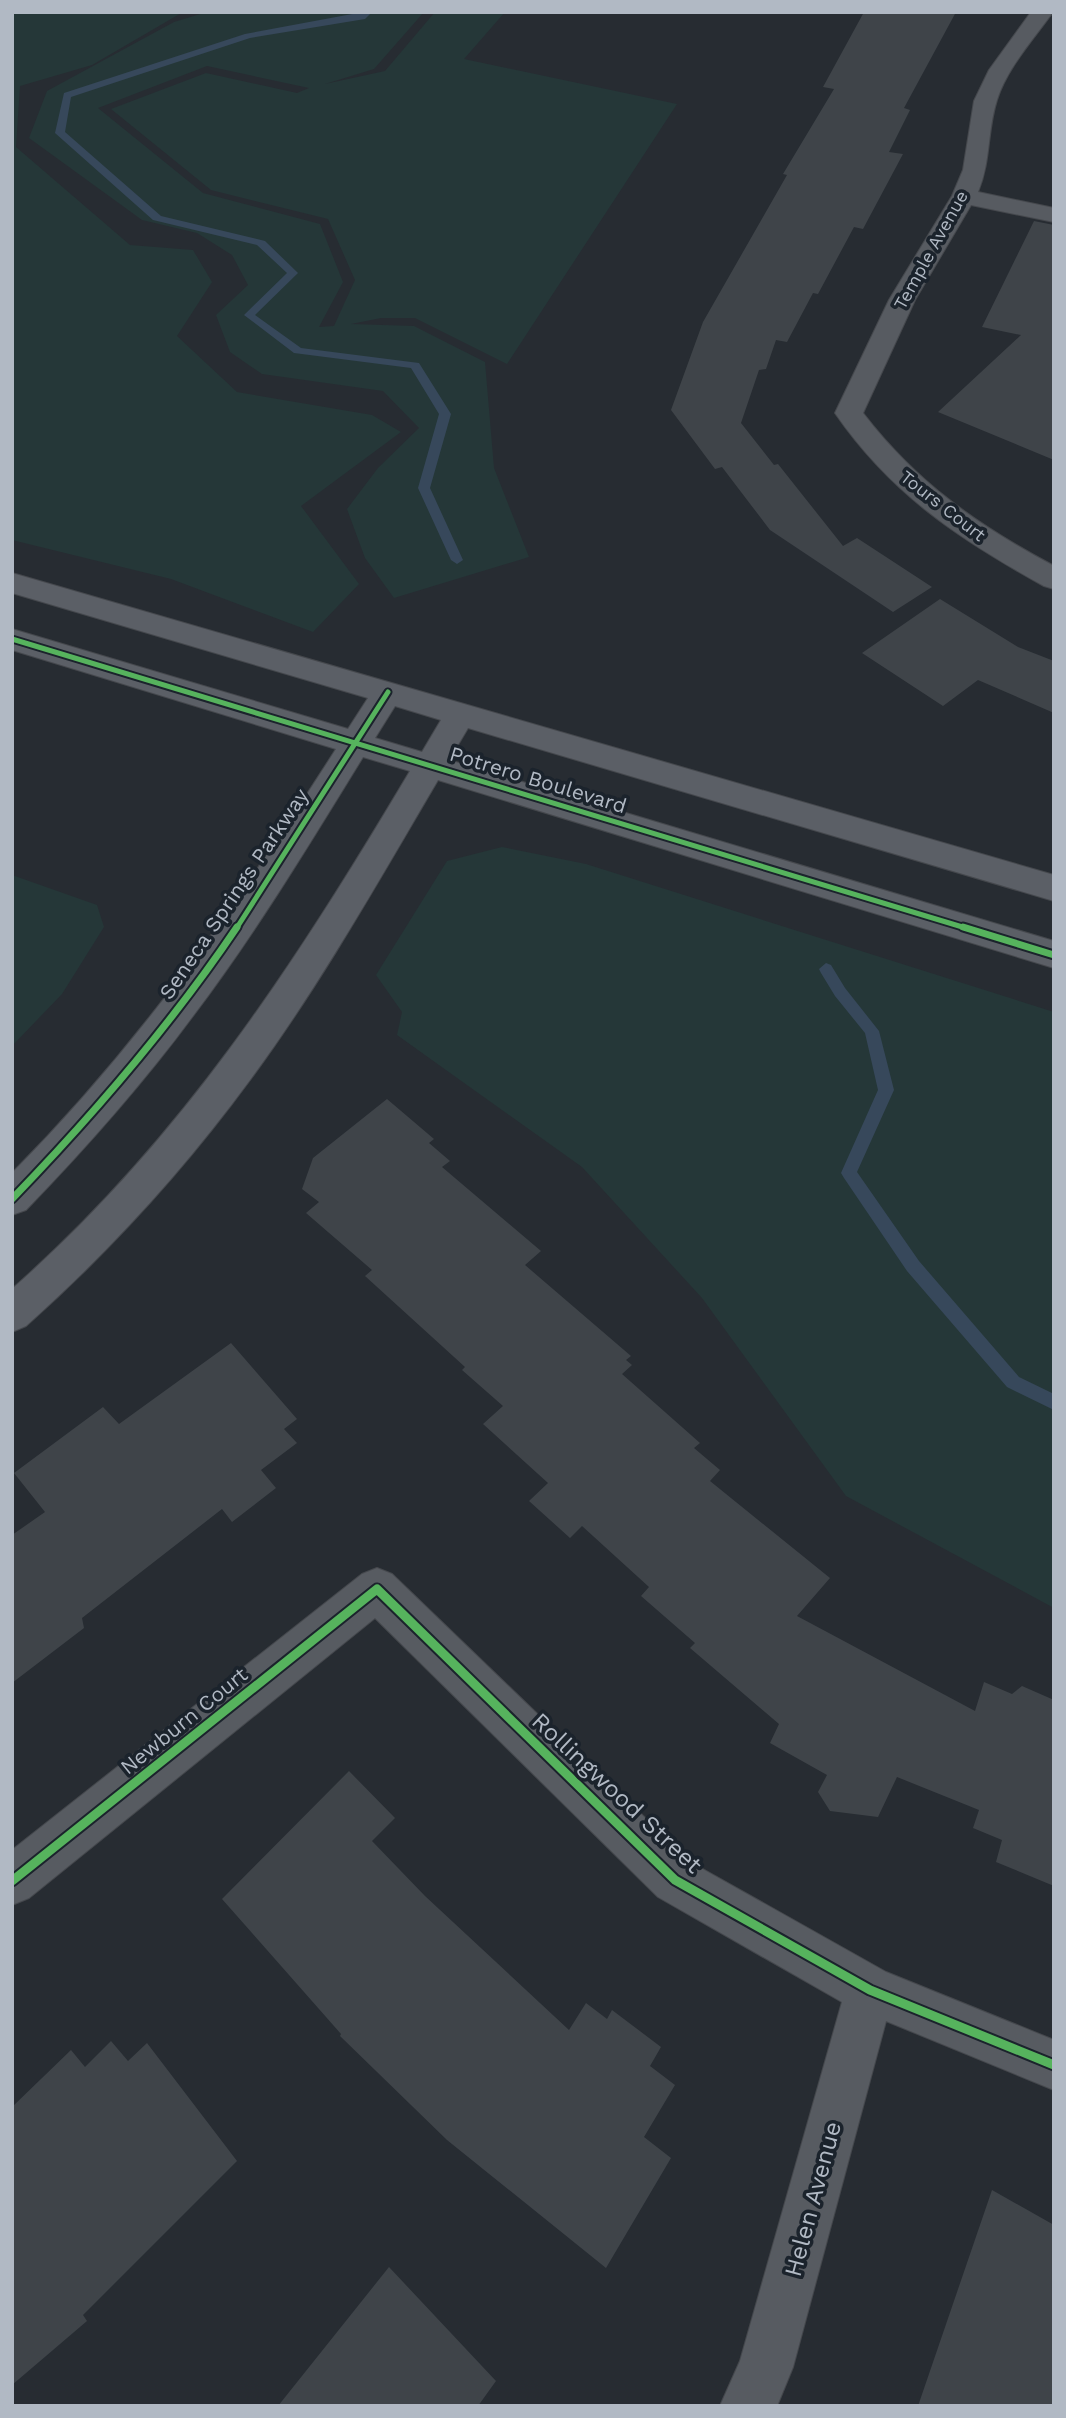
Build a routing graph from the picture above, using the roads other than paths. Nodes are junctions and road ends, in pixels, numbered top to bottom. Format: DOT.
graph roads {
  1 [pos="1042,12"];
  2 [pos="964,196"];
  3 [pos="1054,215"];
  4 [pos="849,413"];
  5 [pos="1054,579"];
  6 [pos="12,583"];
  7 [pos="12,639"];
  8 [pos="388,692"];
  9 [pos="461,713"];
  10 [pos="355,743"];
  11 [pos="429,765"];
  12 [pos="1054,888"];
  13 [pos="1054,955"];
  14 [pos="12,1199"];
  15 [pos="12,1314"];
  16 [pos="377,1589"];
  17 [pos="12,1881"];
  18 [pos="870,1990"];
  19 [pos="1054,2065"];
  20 [pos="748,2406"];
  1 -- 2 [label="street, Temple Avenue"];
  2 -- 3 [label="street"];
  2 -- 4 [label="street, Temple Avenue"];
  4 -- 5 [label="street, Tours Court"];
  6 -- 8 [label="street, Potrero Boulevard"];
  7 -- 10 [label="street, Potrero Boulevard"];
  8 -- 9 [label="street, Potrero Boulevard"];
  8 -- 10 [label="street, Seneca Springs Parkway"];
  9 -- 11 [label="street"];
  9 -- 12 [label="street, Potrero Boulevard"];
  10 -- 11 [label="street, Potrero Boulevard"];
  10 -- 14 [label="street, Seneca Springs Parkway"];
  11 -- 13 [label="street, Potrero Boulevard"];
  11 -- 15 [label="street"];
  16 -- 17 [label="street, Newburn Court"];
  16 -- 18 [label="street, Rollingwood Street"];
  18 -- 19 [label="street, Rollingwood Street"];
  18 -- 20 [label="street, Helen Avenue"];
}
